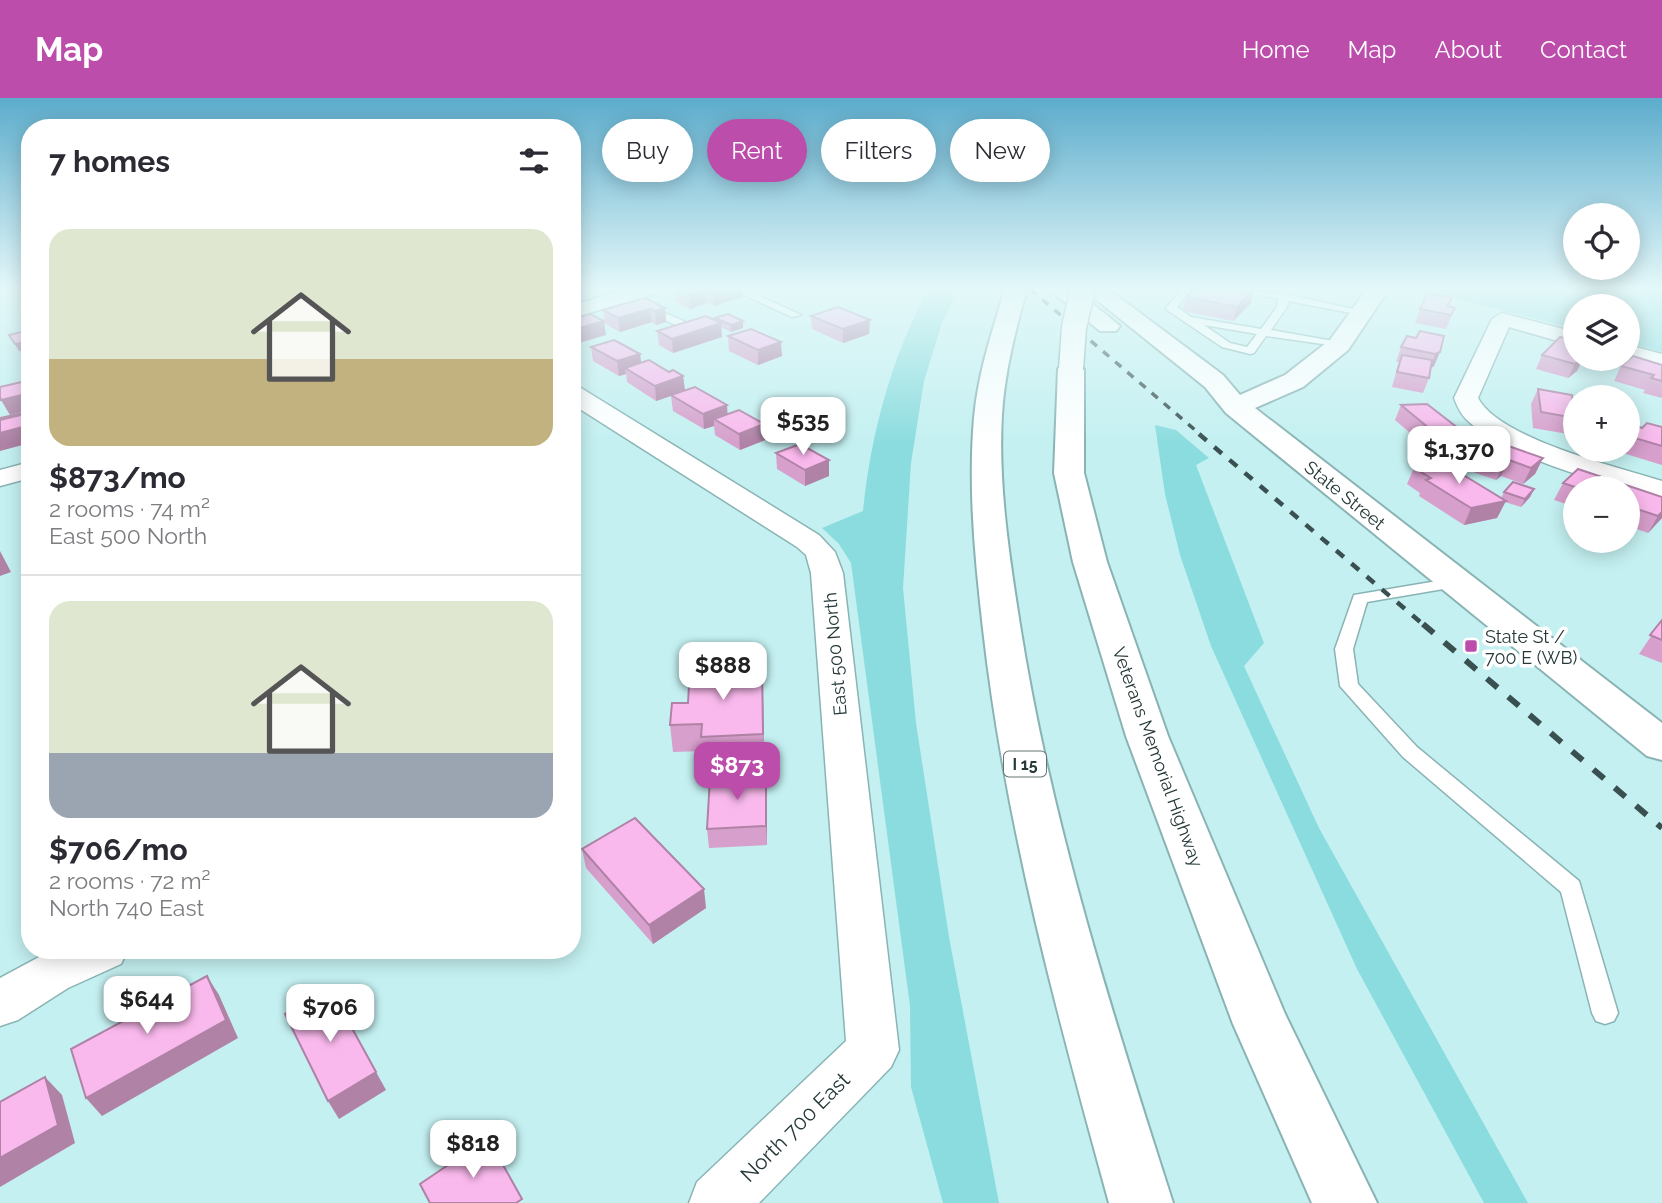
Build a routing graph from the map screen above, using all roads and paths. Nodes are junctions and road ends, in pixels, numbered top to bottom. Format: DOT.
graph roads {
  1 [pos="1001,341"];
  2 [pos="1073,341"];
  3 [pos="1126,341"];
  4 [pos="1161,341"];
  5 [pos="1220,341"];
  6 [pos="1258,341"];
  7 [pos="1316,341"];
  8 [pos="1342,341"];
  9 [pos="1492,341"];
  10 [pos="1339,345"];
  11 [pos="1640,355"];
  12 [pos="1662,361"];
  13 [pos="581,399"];
  14 [pos="1236,407"];
  15 [pos="21,472"];
  16 [pos="0,478"];
  17 [pos="1662,490"];
  18 [pos="1455,583"];
  19 [pos="1662,745"];
  20 [pos="83,959"];
  21 [pos="0,1004"];
  22 [pos="1605,1013"];
  23 [pos="873,1051"];
  24 [pos="718,1203"];
  25 [pos="1141,1203"];
  26 [pos="1345,1203"];
  1 -- 25 [label="main road, I 15"];
  2 -- 26 [label="main road, Veterans Memorial Highway, bridge"];
  3 -- 14 [label="main road, State Street"];
  4 -- 14 [label="main road, State Street"];
  5 -- 6 [label="lane"];
  7 -- 10 [label="lane"];
  8 -- 10 [label="main road"];
  9 -- 17 [label="street"];
  10 -- 14 [label="main road"];
  11 -- 12 [label="street"];
  13 -- 23 [label="street, East 500 North"];
  14 -- 18 [label="main road, State Street"];
  15 -- 16 [label="street"];
  18 -- 19 [label="main road, State Street"];
  18 -- 22 [label="lane"];
  20 -- 21 [label="street"];
  23 -- 24 [label="street, North 700 East"];
}
